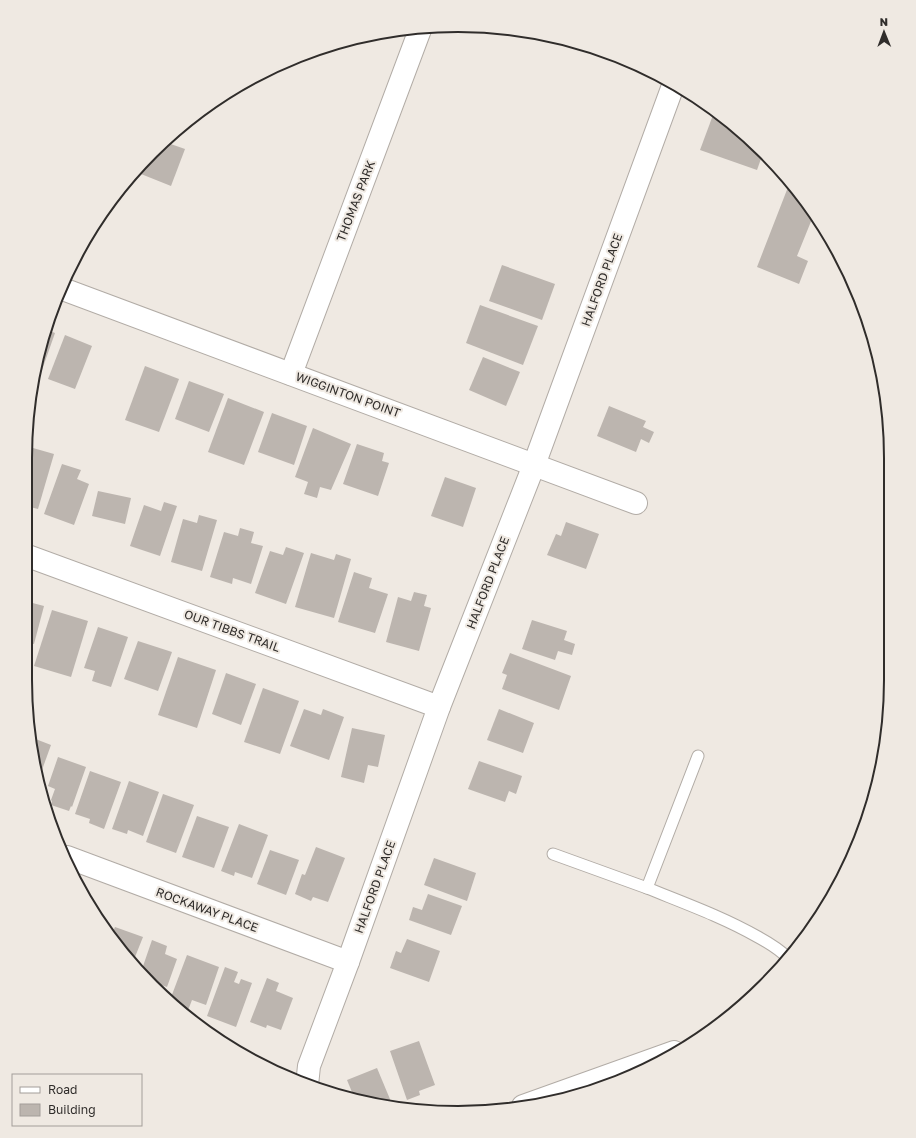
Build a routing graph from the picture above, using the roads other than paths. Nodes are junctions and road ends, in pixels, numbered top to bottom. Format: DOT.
graph roads {
  1 [pos="418,34"];
  2 [pos="672,89"];
  3 [pos="66,290"];
  4 [pos="291,374"];
  5 [pos="534,465"];
  6 [pos="636,503"];
  7 [pos="32,557"];
  8 [pos="439,707"];
  9 [pos="698,756"];
  10 [pos="553,854"];
  11 [pos="72,859"];
  12 [pos="647,888"];
  13 [pos="784,954"];
  14 [pos="348,962"];
  15 [pos="646,1062"];
  16 [pos="308,1078"];
  17 [pos="557,1094"];
  1 -- 4 [label="street, THOMAS PARK"];
  2 -- 5 [label="street, HALFORD PLACE"];
  3 -- 4 [label="street, WIGGINTON POINT"];
  4 -- 5 [label="street, WIGGINTON POINT"];
  5 -- 6 [label="street, WIGGINTON POINT"];
  5 -- 8 [label="street, HALFORD PLACE"];
  7 -- 8 [label="street, OUR TIBBS TRAIL"];
  8 -- 14 [label="street, HALFORD PLACE"];
  9 -- 12 [label="lane"];
  10 -- 12 [label="lane"];
  11 -- 14 [label="street, ROCKAWAY PLACE"];
  12 -- 13 [label="lane"];
  14 -- 16 [label="street, HALFORD PLACE"];
  15 -- 17 [label="street"];
}
